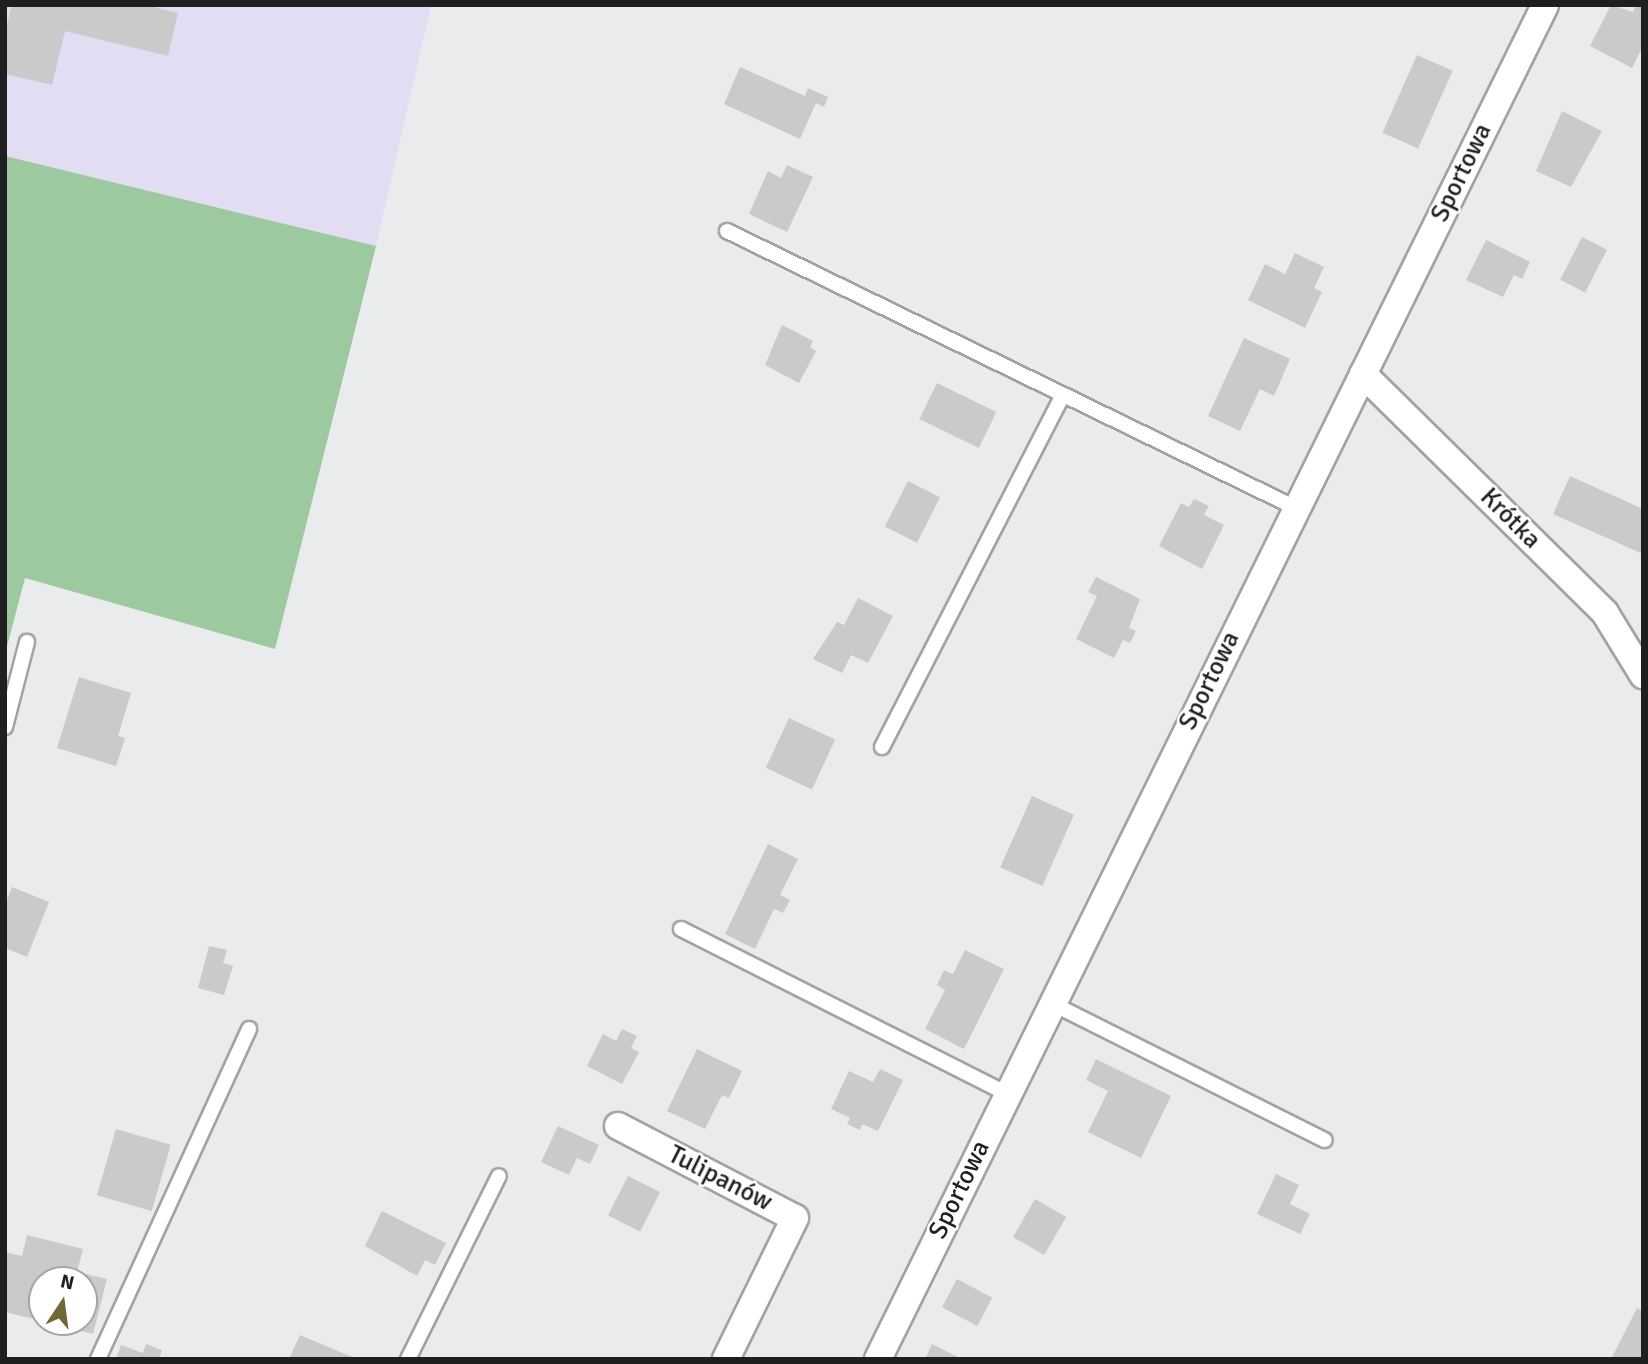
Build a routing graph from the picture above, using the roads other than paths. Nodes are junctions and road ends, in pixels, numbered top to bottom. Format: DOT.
graph roads {
  1 [pos="1545,5"];
  2 [pos="727,231"];
  3 [pos="1363,374"];
  4 [pos="1063,395"];
  5 [pos="1296,508"];
  6 [pos="27,642"];
  7 [pos="1643,675"];
  8 [pos="5,727"];
  9 [pos="882,747"];
  10 [pos="681,929"];
  11 [pos="1051,1003"];
  12 [pos="249,1029"];
  13 [pos="1007,1094"];
  14 [pos="618,1126"];
  15 [pos="1325,1140"];
  16 [pos="499,1176"];
  17 [pos="99,1359"];
  18 [pos="408,1359"];
  19 [pos="726,1359"];
  20 [pos="878,1359"];
  1 -- 3 [label="street, Sportowa"];
  2 -- 4 [label="lane"];
  3 -- 5 [label="street, Sportowa"];
  3 -- 7 [label="street, Krótka"];
  4 -- 5 [label="lane"];
  4 -- 9 [label="lane"];
  5 -- 11 [label="street, Sportowa"];
  6 -- 8 [label="lane"];
  10 -- 13 [label="lane"];
  11 -- 13 [label="street, Sportowa"];
  11 -- 15 [label="lane"];
  12 -- 17 [label="lane"];
  13 -- 20 [label="street, Sportowa"];
  14 -- 19 [label="street, Tulipanów"];
  16 -- 18 [label="lane"];
}
